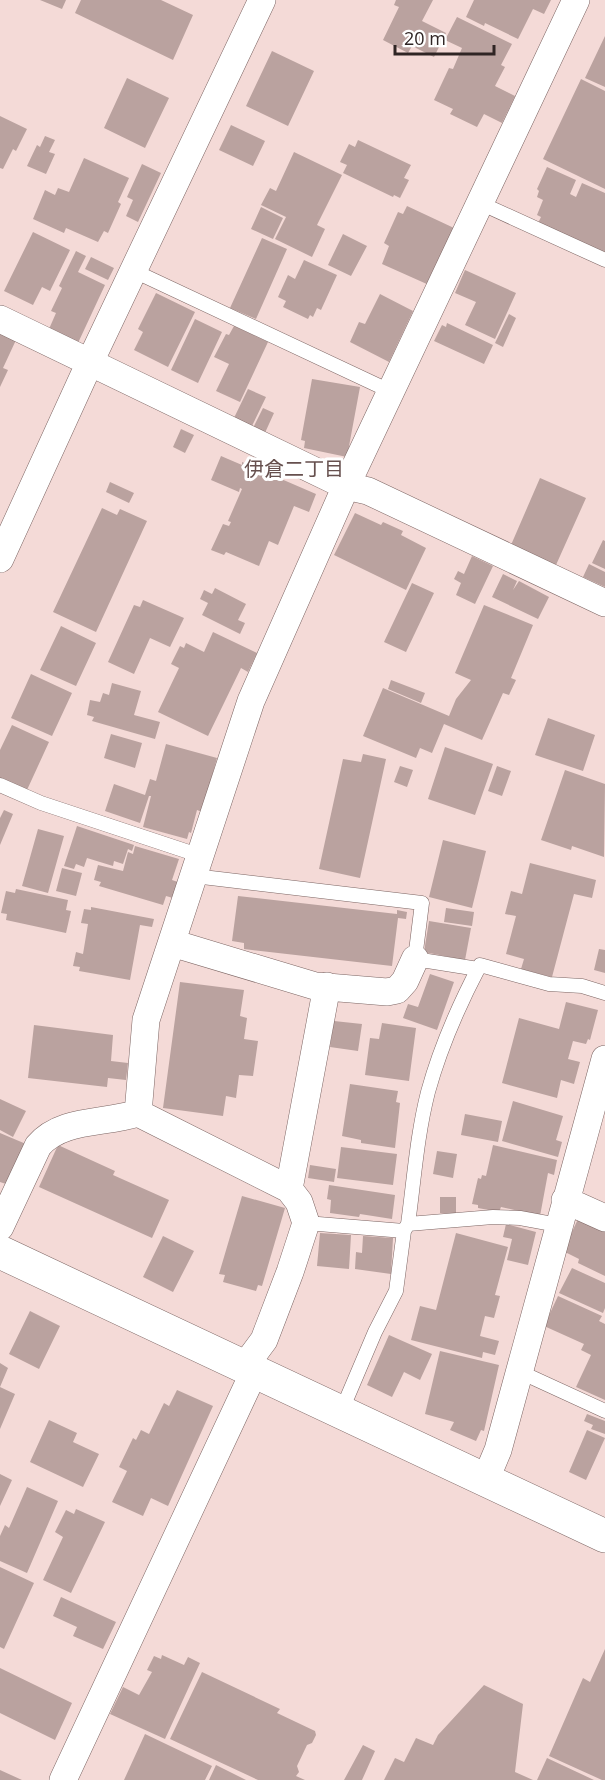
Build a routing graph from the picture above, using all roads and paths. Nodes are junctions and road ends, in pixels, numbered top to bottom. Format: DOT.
graph roads {
  1 [pos="262,0"];
  2 [pos="576,0"];
  3 [pos="480,203"];
  4 [pos="605,260"];
  5 [pos="135,271"];
  6 [pos="0,319"];
  7 [pos="90,362"];
  8 [pos="392,392"];
  9 [pos="346,486"];
  10 [pos="0,559"];
  11 [pos="605,603"];
  12 [pos="0,785"];
  13 [pos="197,866"];
  14 [pos="172,943"];
  15 [pos="415,959"];
  16 [pos="478,969"];
  17 [pos="327,987"];
  18 [pos="605,993"];
  19 [pos="605,1059"];
  20 [pos="138,1113"];
  21 [pos="290,1189"];
  22 [pos="562,1213"];
  23 [pos="605,1218"];
  24 [pos="306,1223"];
  25 [pos="0,1227"];
  26 [pos="406,1227"];
  27 [pos="0,1252"];
  28 [pos="249,1370"];
  29 [pos="518,1371"];
  30 [pos="605,1411"];
  31 [pos="341,1413"];
  32 [pos="485,1481"];
  33 [pos="605,1536"];
  34 [pos="63,1780"];
  1 -- 5 [label="street"];
  2 -- 3 [label="street"];
  3 -- 4 [label="lane"];
  3 -- 8 [label="street"];
  5 -- 7 [label="street"];
  5 -- 8 [label="lane"];
  6 -- 7 [label="street"];
  7 -- 9 [label="street"];
  7 -- 10 [label="street"];
  8 -- 9 [label="street"];
  9 -- 11 [label="street"];
  9 -- 13 [label="street"];
  12 -- 13 [label="lane"];
  13 -- 14 [label="street"];
  13 -- 15 [label="lane"];
  14 -- 17 [label="street"];
  14 -- 20 [label="street"];
  15 -- 16 [label="lane"];
  15 -- 17 [label="street"];
  16 -- 18 [label="lane"];
  16 -- 26 [label="lane"];
  17 -- 21 [label="street"];
  19 -- 22 [label="street"];
  20 -- 21 [label="street"];
  20 -- 25 [label="street"];
  21 -- 24 [label="street"];
  22 -- 23 [label="street"];
  22 -- 26 [label="lane"];
  22 -- 29 [label="street"];
  24 -- 26 [label="lane"];
  24 -- 28 [label="street"];
  26 -- 31 [label="lane"];
  27 -- 28 [label="street"];
  28 -- 31 [label="street"];
  28 -- 34 [label="street"];
  29 -- 30 [label="lane"];
  29 -- 32 [label="street"];
  31 -- 32 [label="street"];
  32 -- 33 [label="street"];
}
